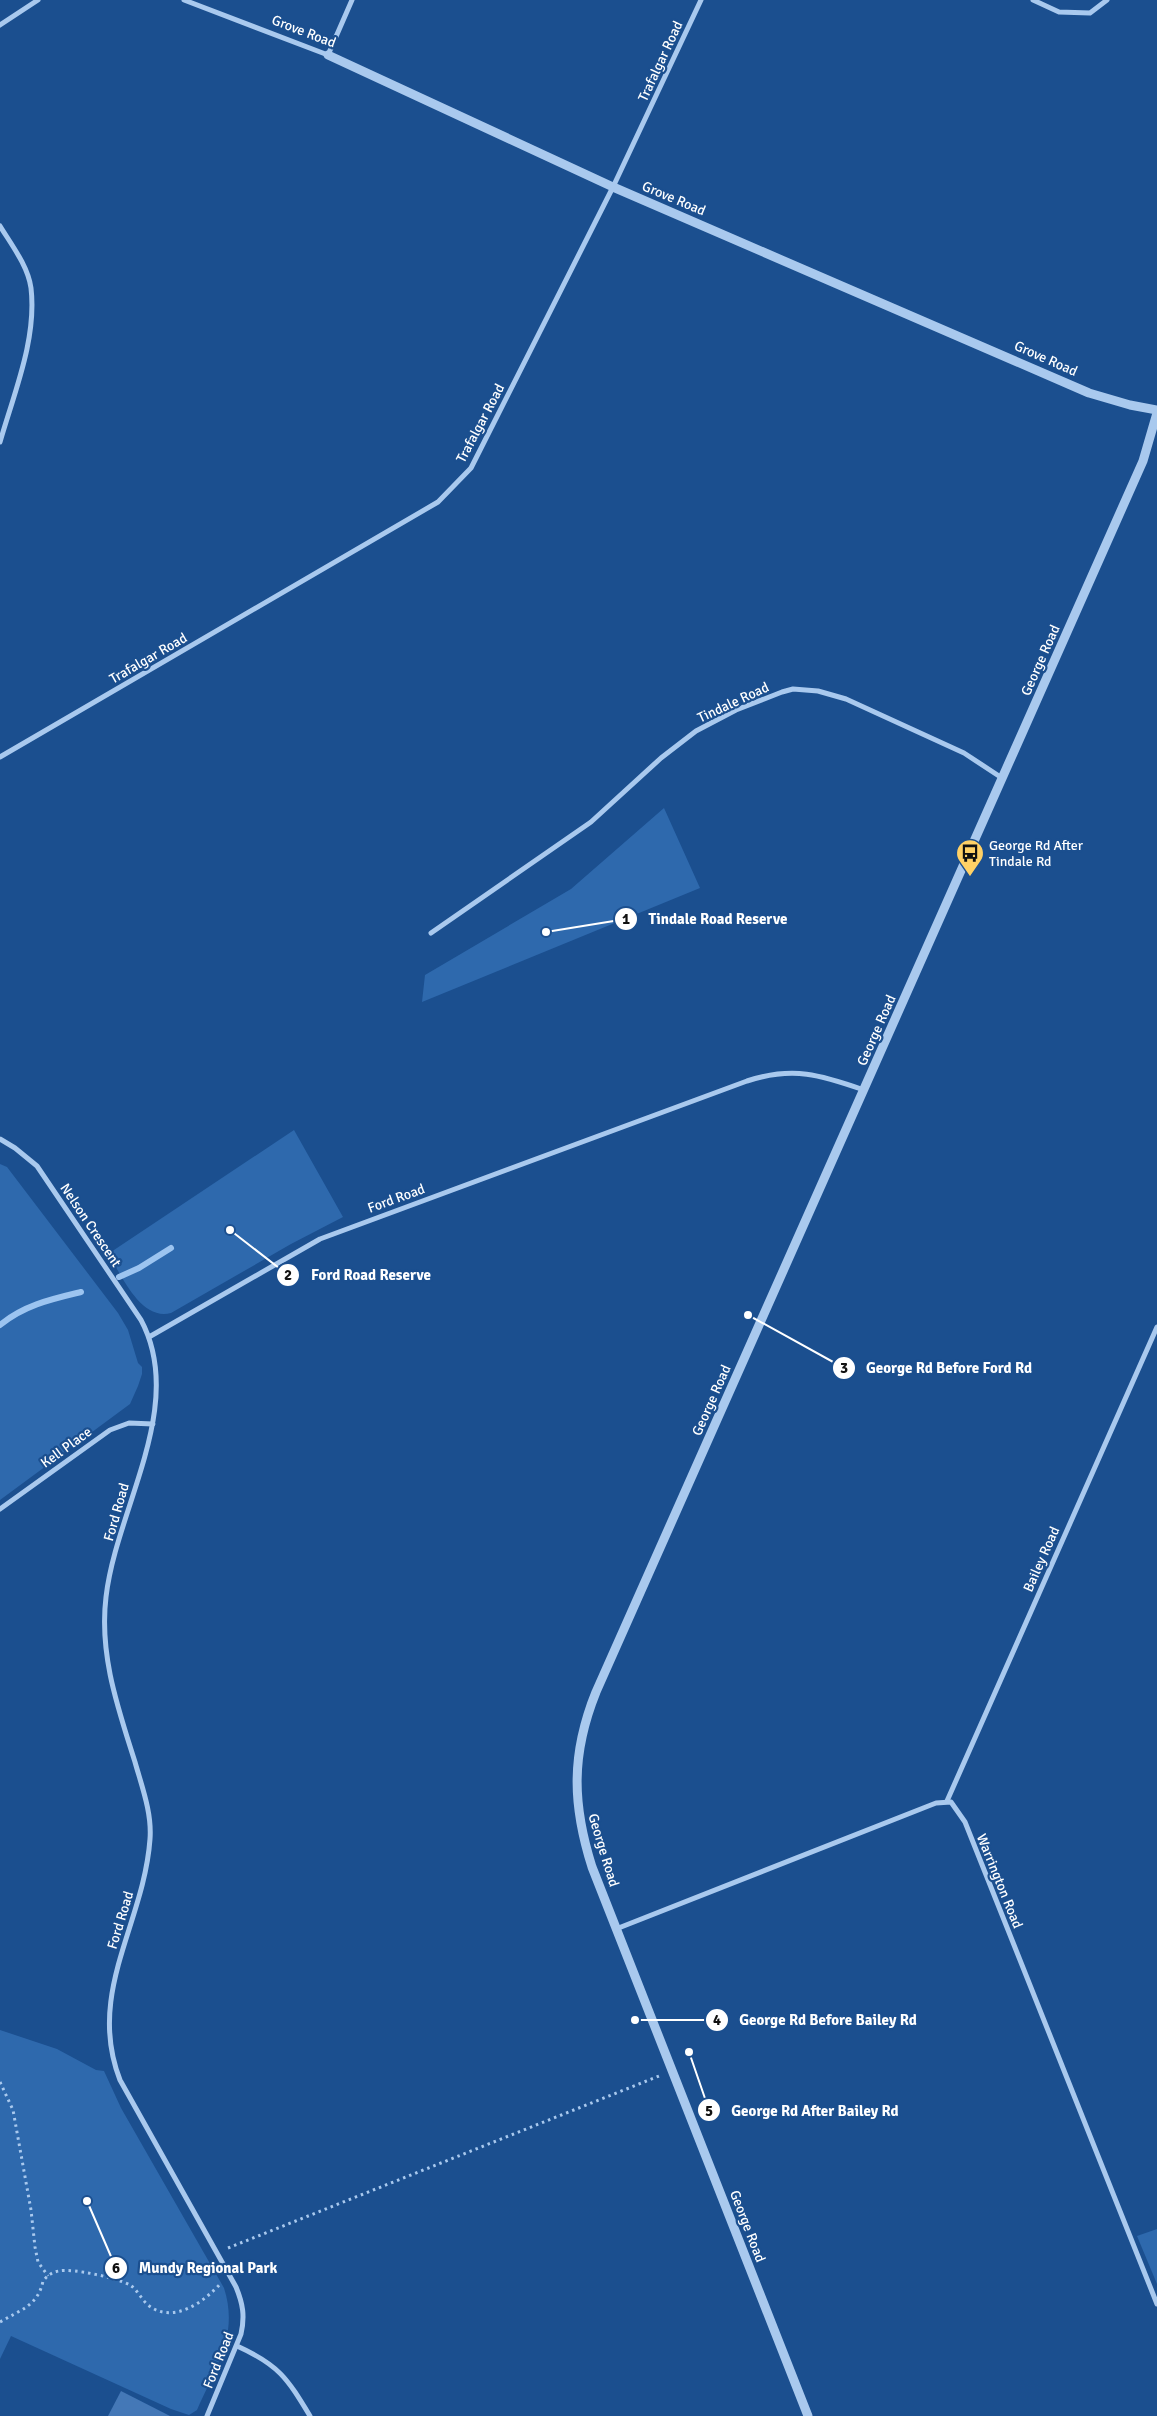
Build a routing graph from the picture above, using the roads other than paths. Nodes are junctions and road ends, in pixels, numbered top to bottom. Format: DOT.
graph roads {
  1 [pos="38,0"];
  2 [pos="184,0"];
  3 [pos="352,0"];
  4 [pos="702,0"];
  5 [pos="1033,0"];
  6 [pos="1107,0"];
  7 [pos="0,25"];
  8 [pos="328,55"];
  9 [pos="613,187"];
  10 [pos="0,226"];
  11 [pos="1157,410"];
  12 [pos="1157,413"];
  13 [pos="0,442"];
  14 [pos="0,757"];
  15 [pos="1002,778"];
  16 [pos="431,933"];
  17 [pos="864,1090"];
  18 [pos="0,1139"];
  19 [pos="1157,1327"];
  20 [pos="149,1337"];
  21 [pos="153,1424"];
  22 [pos="0,1509"];
  23 [pos="947,1801"];
  24 [pos="616,1929"];
  25 [pos="1157,2304"];
  26 [pos="237,2346"];
  27 [pos="207,2416"];
  28 [pos="310,2416"];
  29 [pos="808,2416"];
  1 -- 7 [label="street"];
  2 -- 8 [label="street, Grove Road"];
  3 -- 8 [label="street"];
  4 -- 9 [label="street, Trafalgar Road"];
  5 -- 6 [label="street"];
  8 -- 9 [label="street, Grove Road"];
  9 -- 11 [label="street, Grove Road"];
  9 -- 14 [label="street, Trafalgar Road"];
  10 -- 13 [label="street"];
  12 -- 15 [label="street, George Road"];
  15 -- 16 [label="street, Tindale Road"];
  15 -- 17 [label="street, George Road"];
  17 -- 20 [label="street, Ford Road"];
  17 -- 24 [label="street, George Road"];
  18 -- 20 [label="street, Nelson Crescent"];
  19 -- 23 [label="street, Bailey Road"];
  20 -- 21 [label="street, Ford Road"];
  21 -- 22 [label="street, Kell Place"];
  21 -- 26 [label="street, Ford Road"];
  23 -- 24 [label="street"];
  23 -- 25 [label="street, Warrington Road"];
  24 -- 29 [label="street, George Road"];
  26 -- 27 [label="street, Ford Road"];
  26 -- 28 [label="street"];
}
